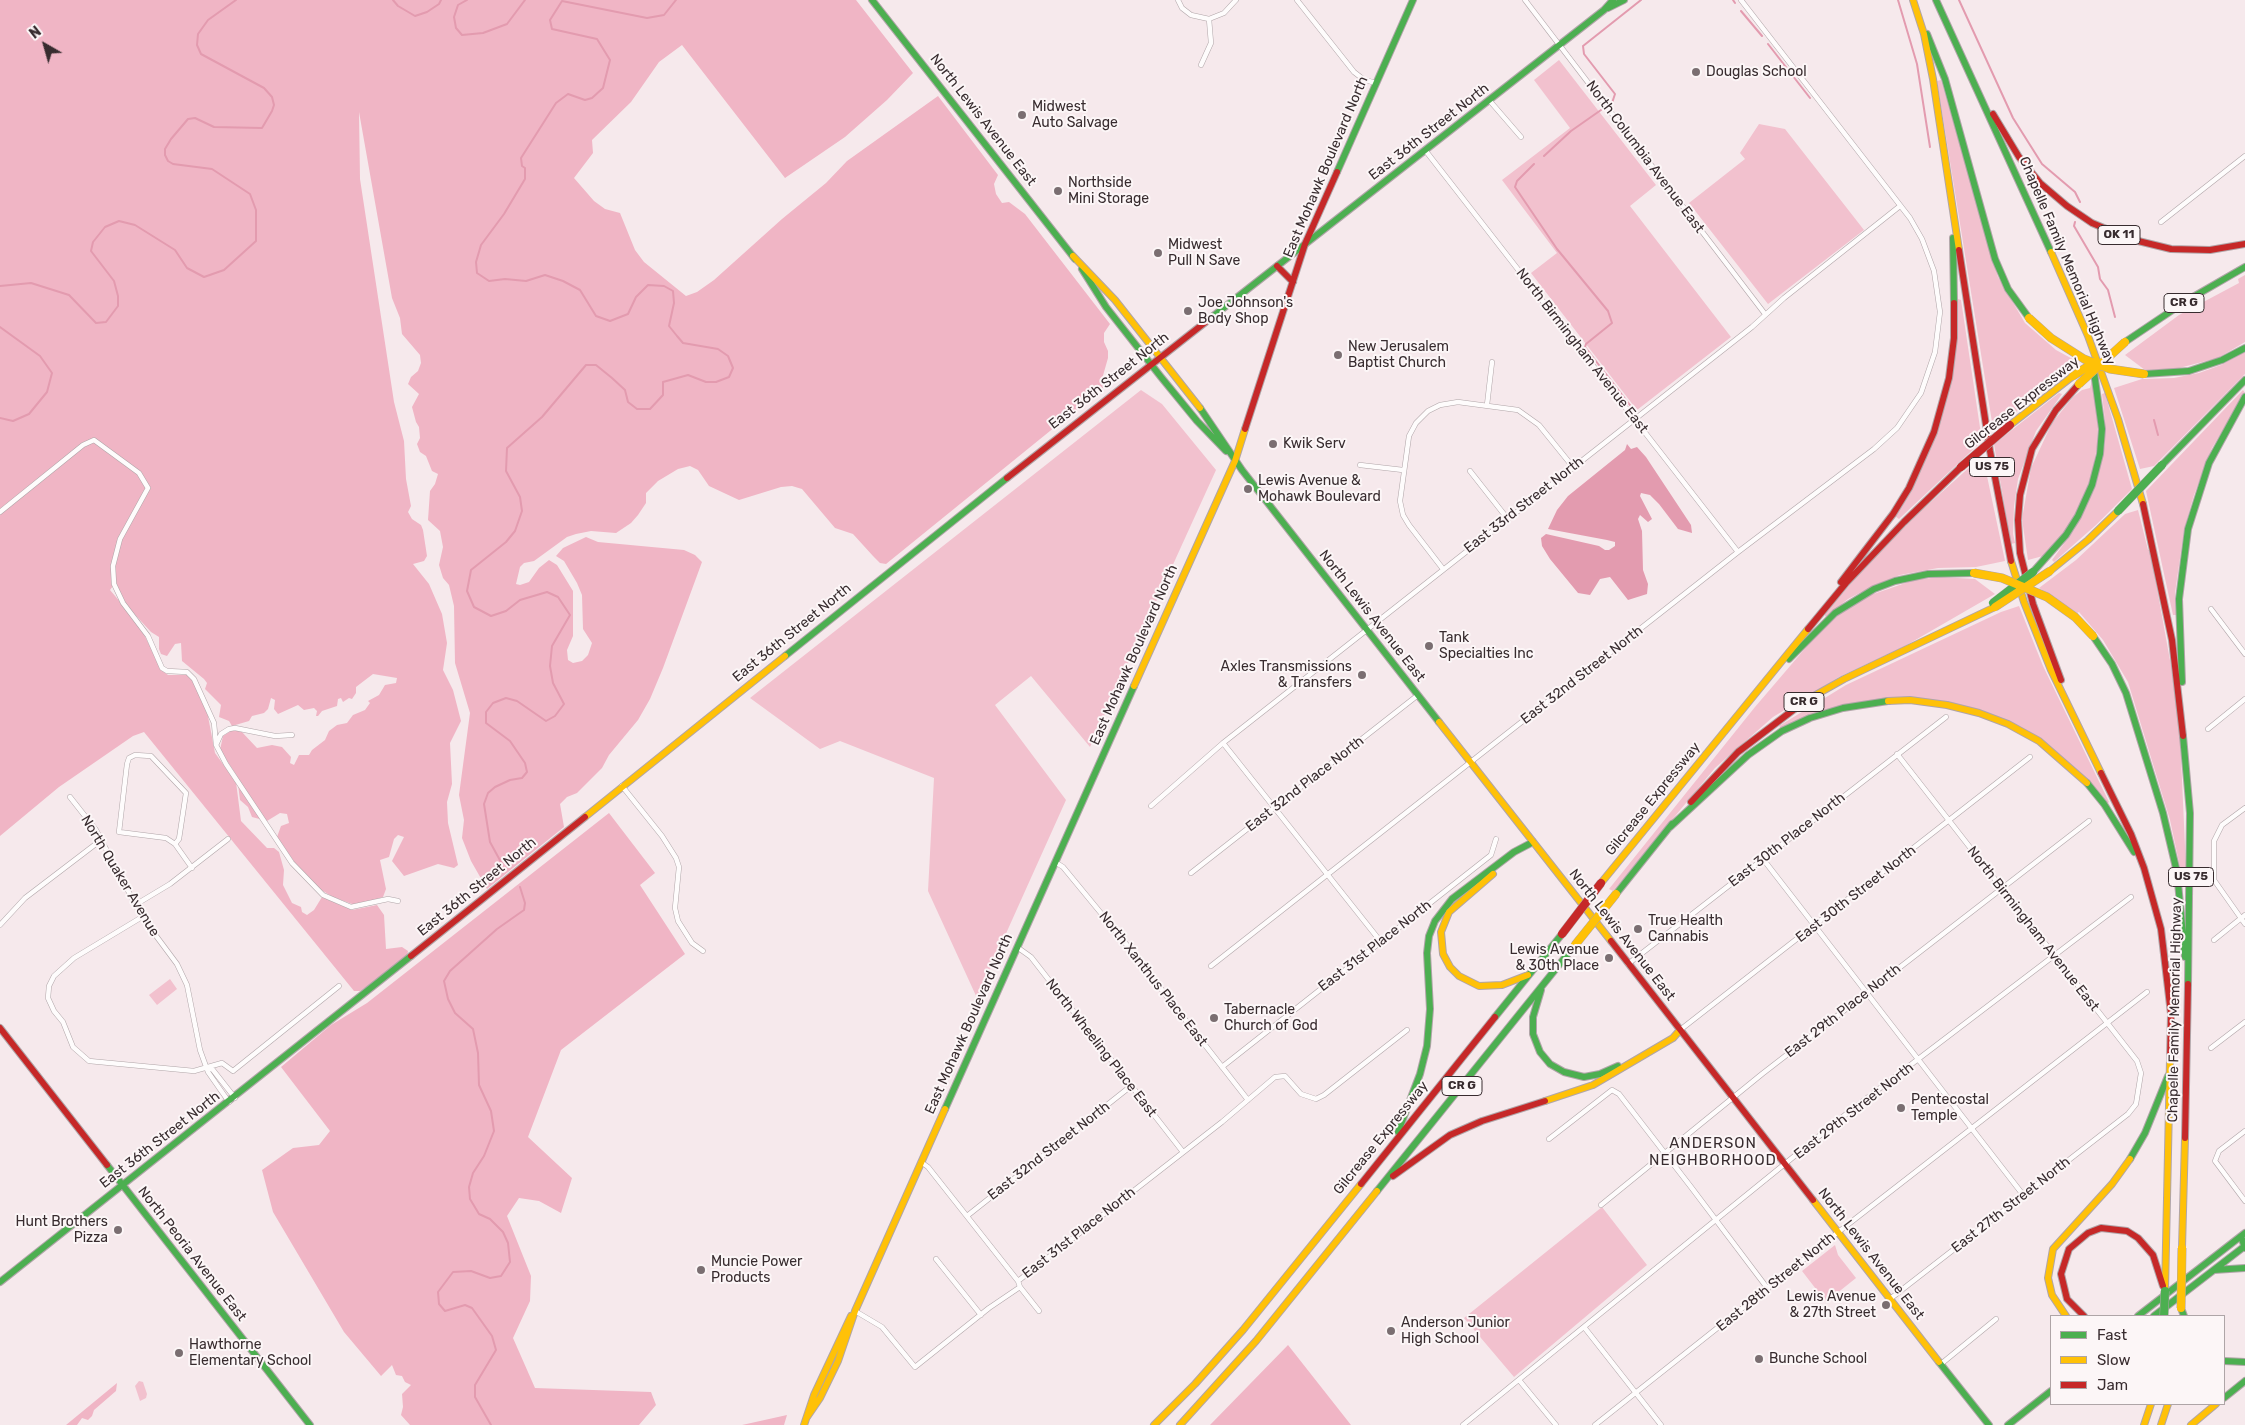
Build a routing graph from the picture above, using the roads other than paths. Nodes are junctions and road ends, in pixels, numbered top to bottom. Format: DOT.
graph roads {
  1 [pos="872,0"];
  2 [pos="1178,0"];
  3 [pos="1236,0"];
  4 [pos="1298,0"];
  5 [pos="1413,0"];
  6 [pos="1525,0"];
  7 [pos="1613,0"];
  8 [pos="1624,0"];
  9 [pos="1741,0"];
  10 [pos="1913,0"];
  11 [pos="1936,0"];
  12 [pos="1604,10"];
  13 [pos="1209,19"];
  14 [pos="1560,45"];
  15 [pos="1201,65"];
  16 [pos="1974,82"];
  17 [pos="1375,84"];
  18 [pos="1489,100"];
  19 [pos="1521,137"];
  20 [pos="1425,150"];
  21 [pos="2245,156"];
  22 [pos="1900,206"];
  23 [pos="1952,206"];
  24 [pos="2161,222"];
  25 [pos="1305,244"];
  26 [pos="2245,244"];
  27 [pos="1073,256"];
  28 [pos="1277,266"];
  29 [pos="2245,267"];
  30 [pos="1293,282"];
  31 [pos="1765,314"];
  32 [pos="2088,336"];
  33 [pos="2125,342"];
  34 [pos="2245,348"];
  35 [pos="1160,357"];
  36 [pos="1492,362"];
  37 [pos="1151,364"];
  38 [pos="2245,380"];
  39 [pos="2245,397"];
  40 [pos="1487,405"];
  41 [pos="1634,418"];
  42 [pos="1235,461"];
  43 [pos="1360,465"];
  44 [pos="1573,467"];
  45 [pos="1403,470"];
  46 [pos="1470,471"];
  47 [pos="0,512"];
  48 [pos="1507,518"];
  49 [pos="1738,552"];
  50 [pos="1443,569"];
  51 [pos="1994,605"];
  52 [pos="2211,609"];
  53 [pos="1367,630"];
  54 [pos="2245,654"];
  55 [pos="1779,664"];
  56 [pos="1757,691"];
  57 [pos="1418,696"];
  58 [pos="2245,699"];
  59 [pos="1946,717"];
  60 [pos="2074,717"];
  61 [pos="2208,729"];
  62 [pos="292,735"];
  63 [pos="1223,743"];
  64 [pos="216,745"];
  65 [pos="1897,754"];
  66 [pos="2030,757"];
  67 [pos="1471,762"];
  68 [pos="2186,762"];
  69 [pos="622,786"];
  70 [pos="70,797"];
  71 [pos="1151,806"];
  72 [pos="1275,808"];
  73 [pos="2245,808"];
  74 [pos="1949,821"];
  75 [pos="2089,821"];
  76 [pos="1670,827"];
  77 [pos="228,839"];
  78 [pos="1496,839"];
  79 [pos="101,840"];
  80 [pos="1533,842"];
  81 [pos="175,844"];
  82 [pos="1763,859"];
  83 [pos="1055,862"];
  84 [pos="192,868"];
  85 [pos="2144,868"];
  86 [pos="1191,873"];
  87 [pos="1326,874"];
  88 [pos="2003,888"];
  89 [pos="2131,897"];
  90 [pos="398,901"];
  91 [pos="134,905"];
  92 [pos="0,913"];
  93 [pos="142,917"];
  94 [pos="2243,917"];
  95 [pos="5,918"];
  96 [pos="2245,924"];
  97 [pos="1815,925"];
  98 [pos="0,926"];
  99 [pos="2214,940"];
  100 [pos="1381,942"];
  101 [pos="1017,947"];
  102 [pos="703,951"];
  103 [pos="2054,956"];
  104 [pos="1628,964"];
  105 [pos="1211,966"];
  106 [pos="1530,974"];
  107 [pos="338,986"];
  108 [pos="1542,986"];
  109 [pos="2147,992"];
  110 [pos="2189,992"];
  111 [pos="1867,993"];
  112 [pos="2245,1022"];
  113 [pos="2106,1024"];
  114 [pos="0,1028"];
  115 [pos="1406,1030"];
  116 [pos="1680,1030"];
  117 [pos="2211,1048"];
  118 [pos="1919,1060"];
  119 [pos="208,1067"];
  120 [pos="1222,1067"];
  121 [pos="2170,1072"];
  122 [pos="1131,1086"];
  123 [pos="1733,1098"];
  124 [pos="232,1100"];
  125 [pos="1248,1100"];
  126 [pos="2131,1111"];
  127 [pos="1972,1129"];
  128 [pos="2245,1131"];
  129 [pos="1396,1139"];
  130 [pos="1549,1139"];
  131 [pos="1183,1152"];
  132 [pos="1665,1153"];
  133 [pos="921,1162"];
  134 [pos="1786,1165"];
  135 [pos="1381,1185"];
  136 [pos="123,1186"];
  137 [pos="2024,1196"];
  138 [pos="2245,1200"];
  139 [pos="1601,1205"];
  140 [pos="967,1216"];
  141 [pos="1716,1222"];
  142 [pos="1838,1232"];
  143 [pos="2244,1241"];
  144 [pos="936,1259"];
  145 [pos="2245,1268"];
  146 [pos="2214,1270"];
  147 [pos="1018,1281"];
  148 [pos="0,1282"];
  149 [pos="1020,1288"];
  150 [pos="1768,1289"];
  151 [pos="2165,1291"];
  152 [pos="1890,1300"];
  153 [pos="855,1311"];
  154 [pos="1039,1311"];
  155 [pos="2182,1314"];
  156 [pos="981,1315"];
  157 [pos="2065,1315"];
  158 [pos="2083,1315"];
  159 [pos="2139,1315"];
  160 [pos="2155,1315"];
  161 [pos="2164,1315"];
  162 [pos="1996,1319"];
  163 [pos="1584,1327"];
  164 [pos="2225,1361"];
  165 [pos="2245,1362"];
  166 [pos="1941,1364"];
  167 [pos="1519,1380"];
  168 [pos="2245,1382"];
  169 [pos="2050,1392"];
  170 [pos="1636,1394"];
  171 [pos="2225,1397"];
  172 [pos="2151,1405"];
  173 [pos="2168,1405"];
  174 [pos="2215,1405"];
  175 [pos="310,1425"];
  176 [pos="804,1425"];
  177 [pos="1154,1425"];
  178 [pos="1180,1425"];
  179 [pos="1463,1425"];
  180 [pos="1556,1425"];
  181 [pos="1595,1425"];
  182 [pos="1662,1425"];
  183 [pos="1989,1425"];
  184 [pos="2008,1425"];
  185 [pos="2144,1425"];
  186 [pos="2161,1425"];
  187 [pos="2191,1425"];
  1 -- 27 [label="main road, North Lewis Avenue East"];
  2 -- 13 [label="street"];
  3 -- 13 [label="street"];
  4 -- 17 [label="street"];
  5 -- 17 [label="main road, East Mohawk Boulevard North"];
  6 -- 14 [label="street, North Columbia Avenue East"];
  7 -- 12 [label="main road, East 36th Street North"];
  8 -- 12 [label="main road, East 36th Street North"];
  9 -- 22 [label="street, East 32nd Street North"];
  10 -- 23 [label="main road, Chapelle Family Memorial Highway / US 75"];
  10 -- 34 [label="main road, bridge"];
  11 -- 16 [label="main road, Chapelle Family Memorial Highway / OK 11"];
  12 -- 14 [label="main road, East 36th Street North"];
  13 -- 15 [label="street"];
  14 -- 18 [label="main road, East 36th Street North"];
  14 -- 31 [label="street, North Columbia Avenue East"];
  16 -- 26 [label="main road, OK 11"];
  16 -- 32 [label="main road, Chapelle Family Memorial Highway / US 75"];
  17 -- 25 [label="main road, East Mohawk Boulevard North"];
  18 -- 19 [label="street"];
  18 -- 20 [label="main road, East 36th Street North"];
  20 -- 25 [label="main road, East 36th Street North"];
  20 -- 41 [label="street, North Birmingham Avenue East"];
  21 -- 24 [label="street"];
  22 -- 31 [label="street, East 33rd Street North"];
  22 -- 49 [label="street, East 32nd Street North"];
  23 -- 55 [label="main road"];
  23 -- 60 [label="main road, Chapelle Family Memorial Highway / US 75"];
  25 -- 28 [label="main road, East 36th Street North"];
  25 -- 30 [label="main road, East Mohawk Boulevard North"];
  27 -- 35 [label="main road, North Lewis Avenue East"];
  27 -- 37 [label="main road, North Lewis Avenue East"];
  28 -- 30 [label="main road"];
  28 -- 35 [label="main road, East 36th Street North"];
  29 -- 33 [label="main road, Gilcrease Expressway / CR G"];
  30 -- 42 [label="main road, East Mohawk Boulevard North"];
  31 -- 41 [label="street, East 33rd Street North"];
  32 -- 51 [label="main road, bridge"];
  32 -- 68 [label="main road, Chapelle Family Memorial Highway / US 75"];
  33 -- 55 [label="main road, Gilcrease Expressway / CR G, bridge"];
  33 -- 60 [label="main road, bridge"];
  35 -- 37 [label="main road, East 36th Street North"];
  35 -- 42 [label="main road, North Lewis Avenue East"];
  36 -- 40 [label="street"];
  37 -- 42 [label="main road, North Lewis Avenue East"];
  37 -- 69 [label="main road, East 36th Street North"];
  38 -- 51 [label="main road, bridge"];
  39 -- 68 [label="main road"];
  40 -- 44 [label="street"];
  40 -- 45 [label="street"];
  41 -- 44 [label="street, East 33rd Street North"];
  41 -- 49 [label="street, North Birmingham Avenue East"];
  42 -- 53 [label="main road, North Lewis Avenue East"];
  42 -- 83 [label="main road, East Mohawk Boulevard North"];
  43 -- 45 [label="street"];
  44 -- 48 [label="street, East 33rd Street North"];
  45 -- 50 [label="street"];
  46 -- 48 [label="street"];
  47 -- 64 [label="street"];
  48 -- 50 [label="street, East 33rd Street North"];
  49 -- 67 [label="street, East 32nd Street North"];
  50 -- 53 [label="street, East 33rd Street North"];
  51 -- 76 [label="main road, CR G"];
  52 -- 54 [label="street"];
  53 -- 57 [label="main road, North Lewis Avenue East"];
  53 -- 63 [label="street, East 33rd Street North"];
  55 -- 56 [label="main road, Gilcrease Expressway / CR G"];
  56 -- 106 [label="main road, Gilcrease Expressway / CR G, bridge"];
  56 -- 110 [label="main road, bridge"];
  57 -- 67 [label="main road, North Lewis Avenue East"];
  57 -- 72 [label="street, East 32nd Place North"];
  58 -- 61 [label="street"];
  59 -- 65 [label="street, East 30th Place North"];
  60 -- 85 [label="main road, Chapelle Family Memorial Highway / US 75"];
  62 -- 64 [label="street"];
  63 -- 71 [label="street, East 33rd Street North"];
  63 -- 72 [label="street"];
  64 -- 90 [label="street"];
  65 -- 74 [label="street, North Birmingham Avenue East"];
  65 -- 82 [label="street, East 30th Place North"];
  66 -- 74 [label="street, East 30th Street North"];
  67 -- 80 [label="main road, North Lewis Avenue East"];
  67 -- 87 [label="street, East 32nd Street North"];
  68 -- 110 [label="main road, Chapelle Family Memorial Highway / US 75"];
  69 -- 102 [label="street"];
  69 -- 124 [label="main road, East 36th Street North"];
  70 -- 79 [label="street, North Quaker Avenue"];
  72 -- 86 [label="street, East 32nd Place North"];
  72 -- 87 [label="street"];
  73 -- 94 [label="street"];
  74 -- 88 [label="street, North Birmingham Avenue East"];
  74 -- 97 [label="street, East 30th Street North"];
  75 -- 88 [label="street, East 29th Place North"];
  76 -- 85 [label="main road"];
  76 -- 108 [label="main road, CR G, bridge"];
  77 -- 84 [label="street"];
  78 -- 100 [label="street, East 31st Place North"];
  79 -- 91 [label="street, North Quaker Avenue"];
  79 -- 95 [label="street"];
  80 -- 104 [label="main road, North Lewis Avenue East"];
  80 -- 106 [label="main road"];
  80 -- 129 [label="main road"];
  81 -- 81 [label="street"];
  81 -- 84 [label="street"];
  82 -- 97 [label="street"];
  82 -- 104 [label="street, East 30th Place North"];
  83 -- 101 [label="main road, East Mohawk Boulevard North"];
  83 -- 120 [label="street, North Xanthus Place East"];
  84 -- 91 [label="street"];
  85 -- 121 [label="main road, Chapelle Family Memorial Highway / US 75"];
  87 -- 100 [label="street"];
  87 -- 105 [label="street, East 32nd Street North"];
  88 -- 103 [label="street, North Birmingham Avenue East"];
  88 -- 111 [label="street, East 29th Place North"];
  89 -- 103 [label="street, East 29th Street North"];
  91 -- 93 [label="street, North Quaker Avenue"];
  92 -- 95 [label="street"];
  93 -- 119 [label="street, North Quaker Avenue"];
  93 -- 119 [label="street"];
  94 -- 96 [label="street"];
  94 -- 99 [label="street"];
  95 -- 98 [label="street"];
  97 -- 111 [label="street"];
  97 -- 116 [label="street, East 30th Street North"];
  100 -- 120 [label="street, East 31st Place North"];
  101 -- 122 [label="street, North Wheeling Place East"];
  101 -- 133 [label="main road, East Mohawk Boulevard North"];
  103 -- 113 [label="street, North Birmingham Avenue East"];
  103 -- 118 [label="street, East 29th Street North"];
  104 -- 116 [label="main road, North Lewis Avenue East"];
  106 -- 129 [label="main road, Gilcrease Expressway / CR G"];
  107 -- 119 [label="street"];
  108 -- 116 [label="main road"];
  108 -- 135 [label="main road, CR G"];
  109 -- 113 [label="street, East 28th Street North"];
  110 -- 155 [label="main road, Chapelle Family Memorial Highway / US 75, bridge"];
  111 -- 118 [label="street"];
  111 -- 123 [label="street, East 29th Place North"];
  112 -- 117 [label="street"];
  113 -- 126 [label="street, North Birmingham Avenue East"];
  113 -- 127 [label="street, East 28th Street North"];
  114 -- 136 [label="main road, North Peoria Avenue East"];
  115 -- 125 [label="street, East 31st Place North"];
  116 -- 123 [label="main road, North Lewis Avenue East"];
  116 -- 135 [label="main road"];
  118 -- 127 [label="street"];
  118 -- 134 [label="street, East 29th Street North"];
  119 -- 124 [label="street, North Quaker Avenue"];
  120 -- 125 [label="street, North Xanthus Place East"];
  121 -- 151 [label="main road, Chapelle Family Memorial Highway / US 75"];
  121 -- 157 [label="main road"];
  122 -- 131 [label="street, North Wheeling Place East"];
  122 -- 140 [label="street, East 32nd Street North"];
  123 -- 132 [label="street, East 29th Place North"];
  123 -- 134 [label="main road, North Lewis Avenue East"];
  124 -- 136 [label="main road, East 36th Street North"];
  125 -- 131 [label="street, East 31st Place North"];
  126 -- 137 [label="street, East 27th Street North"];
  127 -- 137 [label="street"];
  127 -- 142 [label="street, East 28th Street North"];
  128 -- 138 [label="street"];
  129 -- 177 [label="main road, Gilcrease Expressway / CR G"];
  130 -- 132 [label="street"];
  131 -- 147 [label="street, East 31st Place North"];
  132 -- 139 [label="street, East 29th Place North"];
  132 -- 141 [label="street"];
  133 -- 140 [label="street"];
  133 -- 153 [label="main road, East Mohawk Boulevard North"];
  134 -- 141 [label="street, East 29th Street North"];
  134 -- 142 [label="main road, North Lewis Avenue East"];
  135 -- 178 [label="main road, CR G"];
  136 -- 148 [label="main road, East 36th Street North"];
  136 -- 175 [label="main road, North Peoria Avenue East"];
  137 -- 152 [label="street, East 27th Street North"];
  140 -- 147 [label="street"];
  141 -- 150 [label="street"];
  141 -- 163 [label="street, East 29th Street North"];
  142 -- 150 [label="street, East 28th Street North"];
  142 -- 152 [label="main road, North Lewis Avenue East"];
  143 -- 146 [label="main road"];
  143 -- 159 [label="main road"];
  144 -- 156 [label="street"];
  145 -- 146 [label="main road"];
  146 -- 160 [label="main road"];
  147 -- 149 [label="street"];
  149 -- 154 [label="street"];
  149 -- 156 [label="street, East 31st Place North"];
  150 -- 170 [label="street, East 28th Street North"];
  151 -- 158 [label="main road"];
  151 -- 161 [label="main road, Chapelle Family Memorial Highway / US 75, bridge"];
  152 -- 166 [label="main road, North Lewis Avenue East"];
  153 -- 156 [label="street, East 31st Place North"];
  153 -- 176 [label="main road, East Mohawk Boulevard North"];
  162 -- 166 [label="street"];
  163 -- 167 [label="street, East 29th Street North"];
  163 -- 170 [label="street"];
  164 -- 165 [label="main road"];
  166 -- 183 [label="main road, North Lewis Avenue East"];
  167 -- 179 [label="street, East 29th Street North"];
  167 -- 180 [label="street"];
  168 -- 171 [label="main road"];
  169 -- 184 [label="main road"];
  170 -- 181 [label="street, East 28th Street North"];
  170 -- 182 [label="street"];
  172 -- 185 [label="main road"];
  173 -- 186 [label="main road"];
  174 -- 187 [label="main road"];
}
